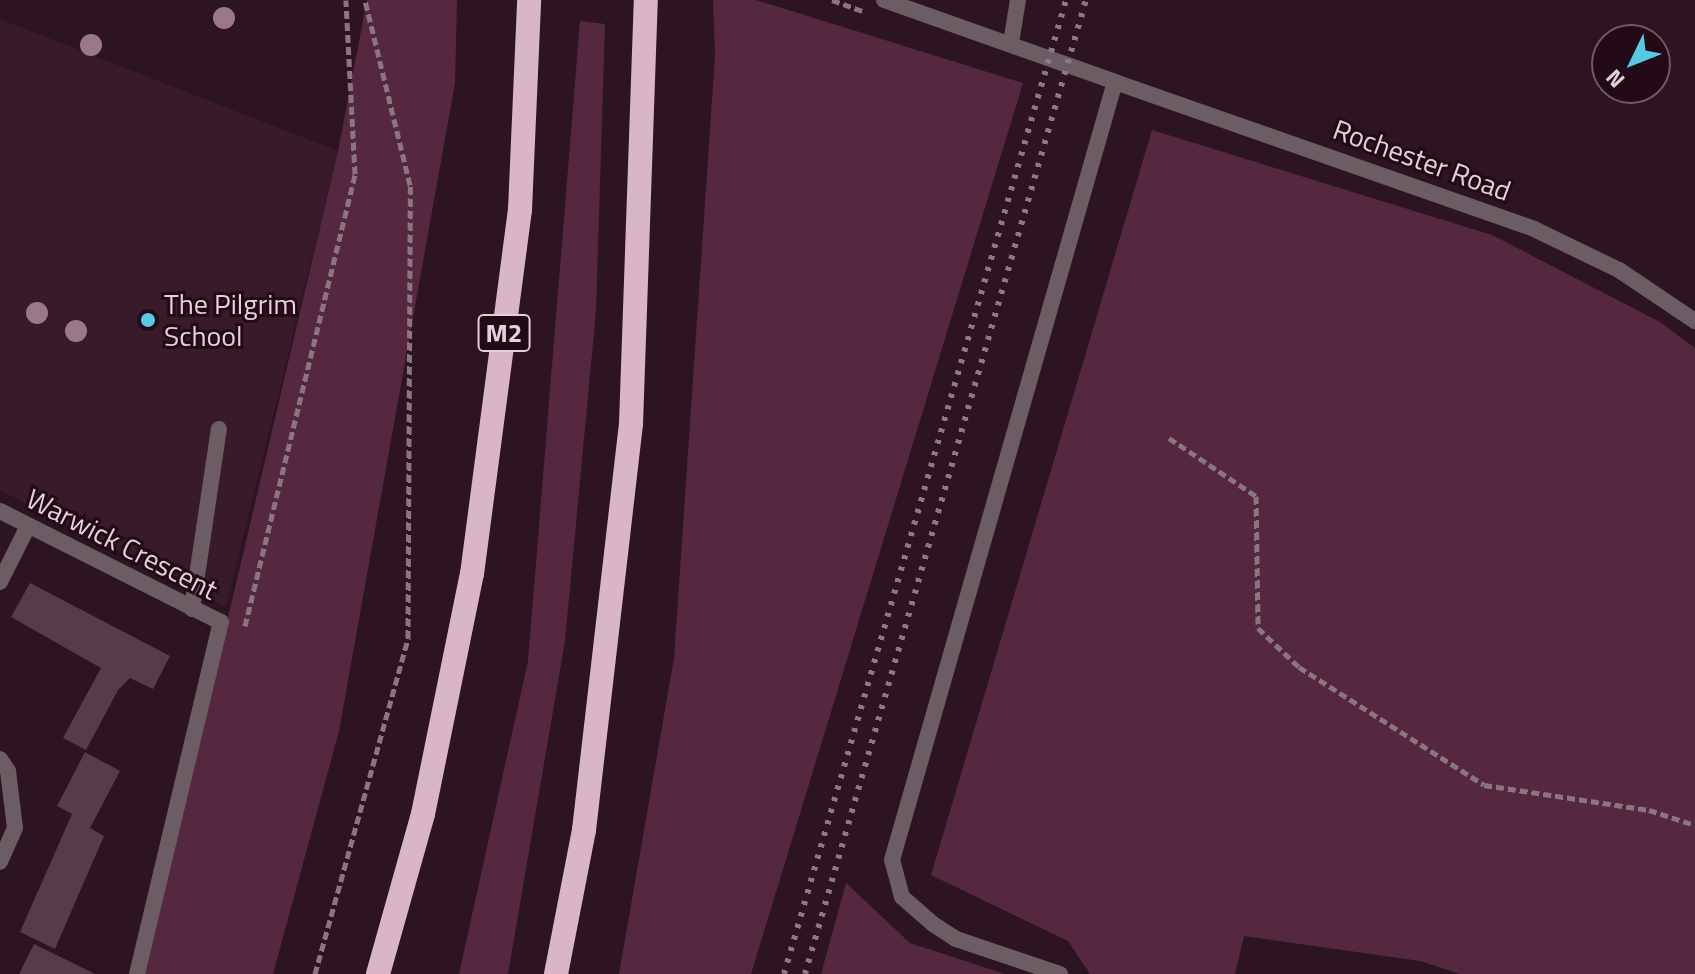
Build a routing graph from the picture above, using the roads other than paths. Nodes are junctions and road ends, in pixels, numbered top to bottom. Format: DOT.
graph roads {
  1 [pos="529,0"];
  2 [pos="646,0"];
  3 [pos="884,0"];
  4 [pos="1018,0"];
  5 [pos="1011,43"];
  6 [pos="1115,82"];
  7 [pos="1695,321"];
  8 [pos="219,429"];
  9 [pos="0,511"];
  10 [pos="28,526"];
  11 [pos="0,582"];
  12 [pos="192,609"];
  13 [pos="0,759"];
  14 [pos="0,862"];
  15 [pos="137,974"];
  16 [pos="378,974"];
  17 [pos="556,974"];
  18 [pos="1060,974"];
  1 -- 16 [label="highway, M2"];
  2 -- 17 [label="highway"];
  3 -- 5 [label="street, Rochester Road"];
  4 -- 5 [label="street"];
  5 -- 6 [label="street, Rochester Road"];
  6 -- 7 [label="street, Rochester Road"];
  6 -- 18 [label="street"];
  8 -- 12 [label="street"];
  9 -- 10 [label="street, Warwick Crescent"];
  10 -- 11 [label="street"];
  10 -- 12 [label="street, Warwick Crescent"];
  12 -- 15 [label="street, Warwick Crescent"];
  13 -- 14 [label="street"];
}
